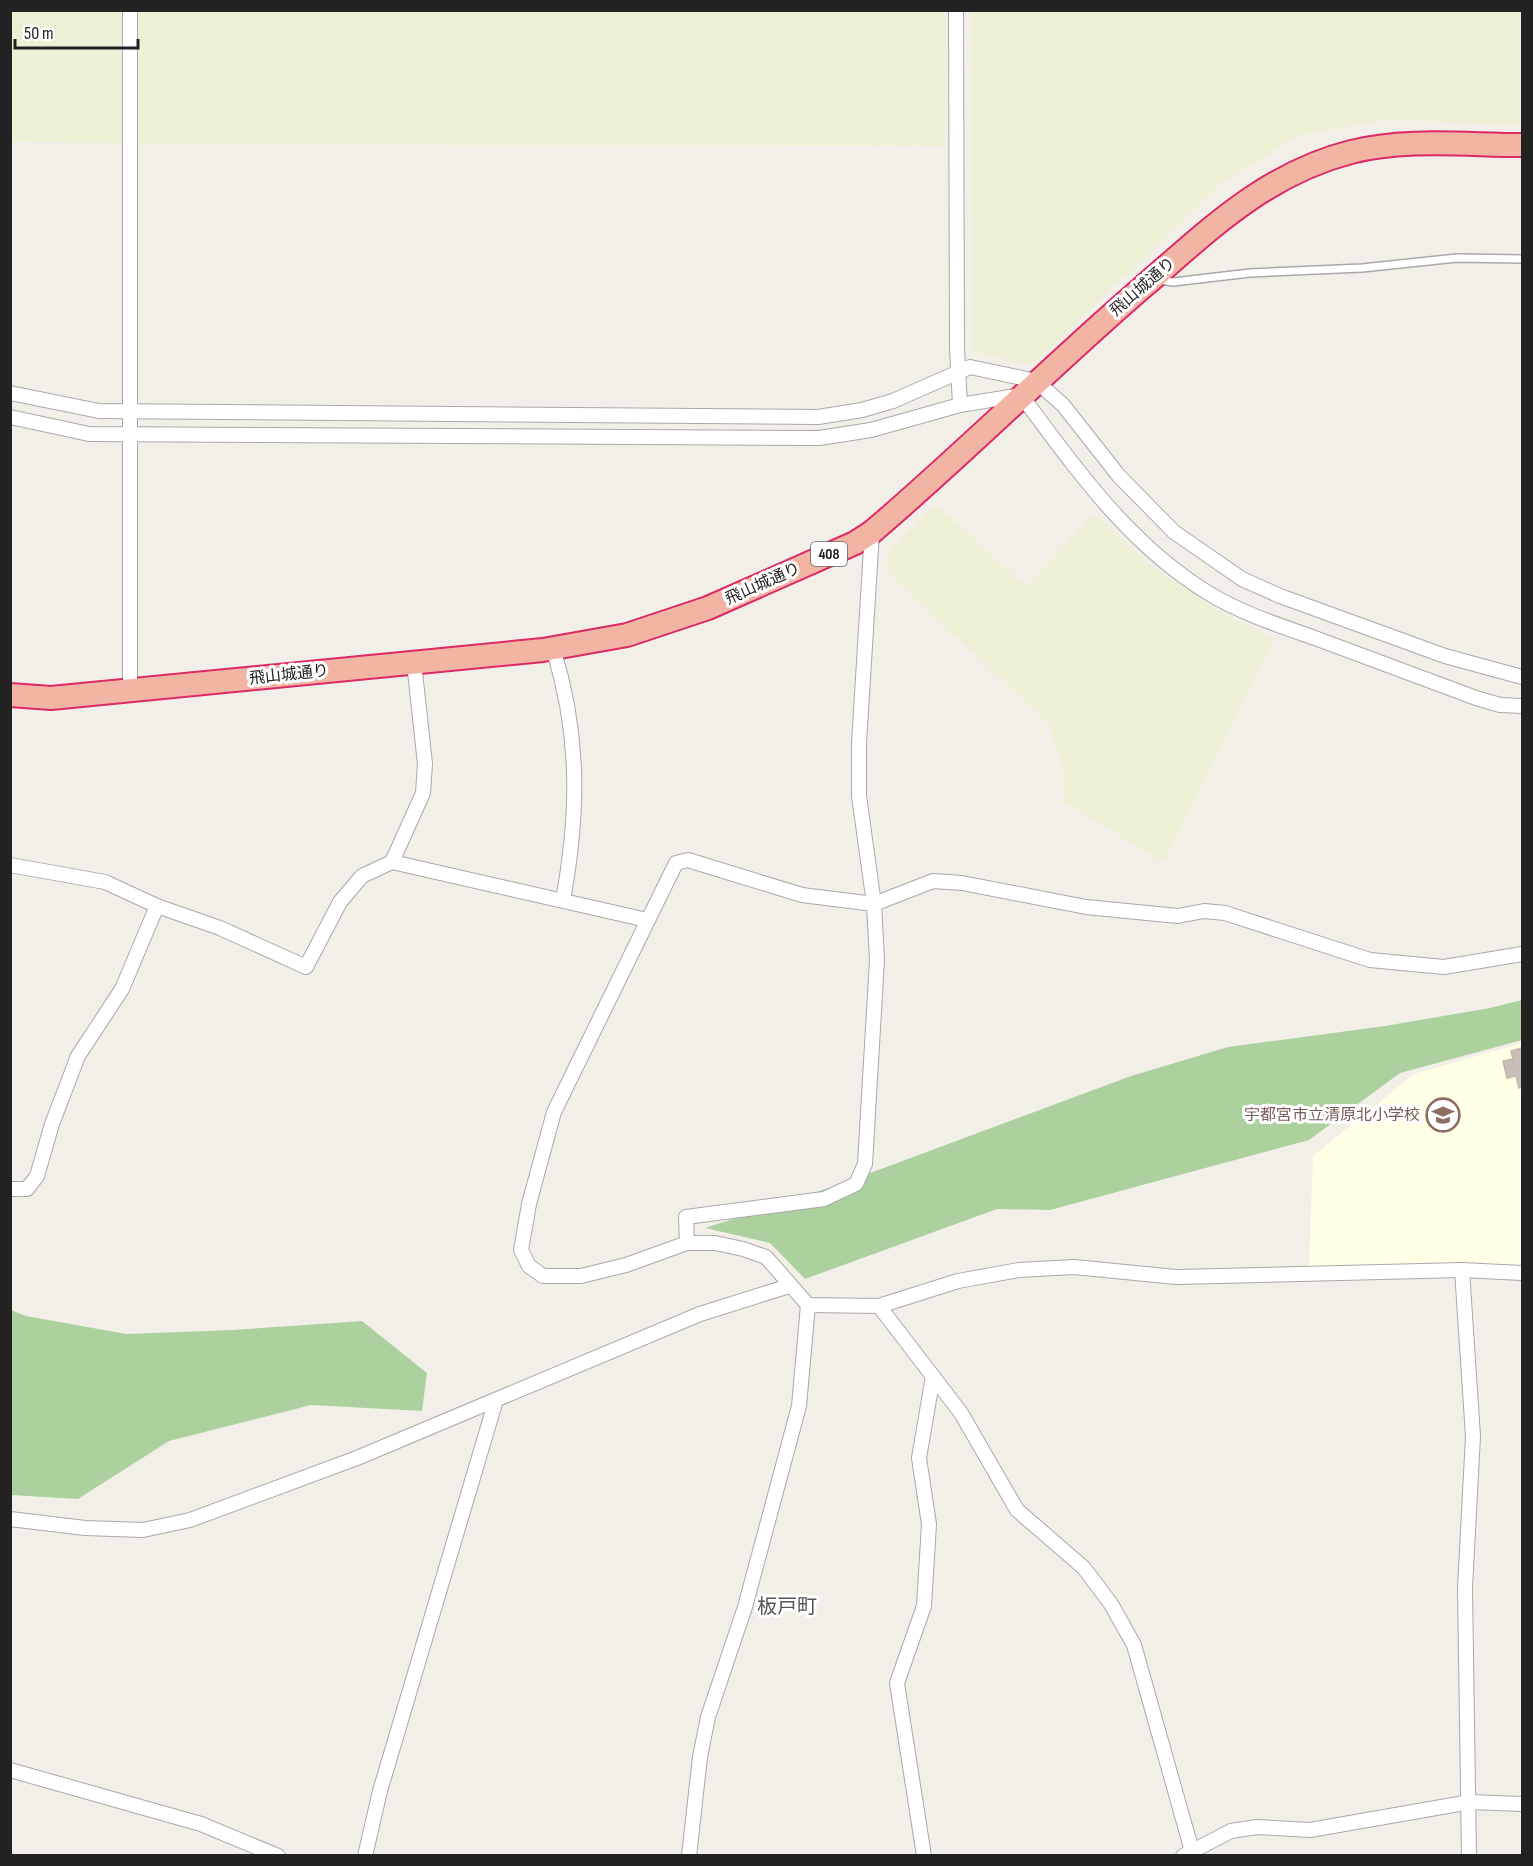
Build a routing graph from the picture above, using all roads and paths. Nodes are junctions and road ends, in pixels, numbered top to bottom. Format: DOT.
graph roads {
  1 [pos="130,10"];
  2 [pos="956,10"];
  3 [pos="1522,145"];
  4 [pos="1522,259"];
  5 [pos="1153,278"];
  6 [pos="960,372"];
  7 [pos="1028,388"];
  8 [pos="10,393"];
  9 [pos="960,405"];
  10 [pos="131,411"];
  11 [pos="10,417"];
  12 [pos="131,435"];
  13 [pos="872,532"];
  14 [pos="553,648"];
  15 [pos="414,663"];
  16 [pos="1522,678"];
  17 [pos="130,691"];
  18 [pos="10,695"];
  19 [pos="1522,706"];
  20 [pos="392,862"];
  21 [pos="10,865"];
  22 [pos="563,900"];
  23 [pos="873,904"];
  24 [pos="157,906"];
  25 [pos="647,920"];
  26 [pos="1522,954"];
  27 [pos="10,1189"];
  28 [pos="687,1243"];
  29 [pos="1462,1270"];
  30 [pos="1522,1273"];
  31 [pos="789,1286"];
  32 [pos="808,1305"];
  33 [pos="879,1306"];
  34 [pos="933,1376"];
  35 [pos="496,1400"];
  36 [pos="12,1524"];
  37 [pos="10,1770"];
  38 [pos="1470,1803"];
  39 [pos="1522,1804"];
  40 [pos="1190,1854"];
  41 [pos="278,1856"];
  42 [pos="365,1856"];
  43 [pos="689,1856"];
  44 [pos="924,1856"];
  45 [pos="1469,1856"];
  1 -- 10 [label="street"];
  2 -- 6 [label="street"];
  3 -- 5 [label="highway, 飛山城通り / 408"];
  4 -- 5 [label="lane"];
  5 -- 7 [label="highway, 飛山城通り / 408"];
  6 -- 7 [label="street"];
  6 -- 9 [label="street"];
  6 -- 10 [label="street"];
  7 -- 9 [label="street"];
  7 -- 13 [label="highway, 飛山城通り / 408"];
  7 -- 16 [label="street"];
  7 -- 19 [label="street"];
  8 -- 10 [label="street"];
  9 -- 12 [label="street"];
  10 -- 12 [label="street"];
  11 -- 12 [label="street"];
  12 -- 17 [label="street"];
  13 -- 14 [label="highway, 飛山城通り / 408"];
  13 -- 23 [label="street"];
  14 -- 15 [label="highway, 飛山城通り / 408"];
  14 -- 22 [label="street"];
  15 -- 17 [label="highway, 飛山城通り / 408"];
  15 -- 20 [label="street"];
  17 -- 18 [label="highway, 飛山城通り / 408"];
  20 -- 22 [label="street"];
  20 -- 24 [label="street"];
  21 -- 24 [label="street"];
  22 -- 25 [label="street"];
  23 -- 25 [label="street"];
  23 -- 26 [label="street"];
  23 -- 28 [label="street"];
  24 -- 27 [label="street"];
  25 -- 28 [label="street"];
  28 -- 31 [label="street"];
  29 -- 30 [label="street"];
  29 -- 33 [label="street"];
  29 -- 38 [label="street"];
  31 -- 32 [label="street"];
  31 -- 35 [label="street"];
  32 -- 33 [label="street"];
  32 -- 43 [label="street"];
  33 -- 34 [label="street"];
  34 -- 40 [label="street"];
  34 -- 44 [label="street"];
  35 -- 36 [label="street"];
  35 -- 42 [label="street"];
  37 -- 41 [label="street"];
  38 -- 39 [label="street"];
  38 -- 40 [label="street"];
  38 -- 45 [label="street"];
}
